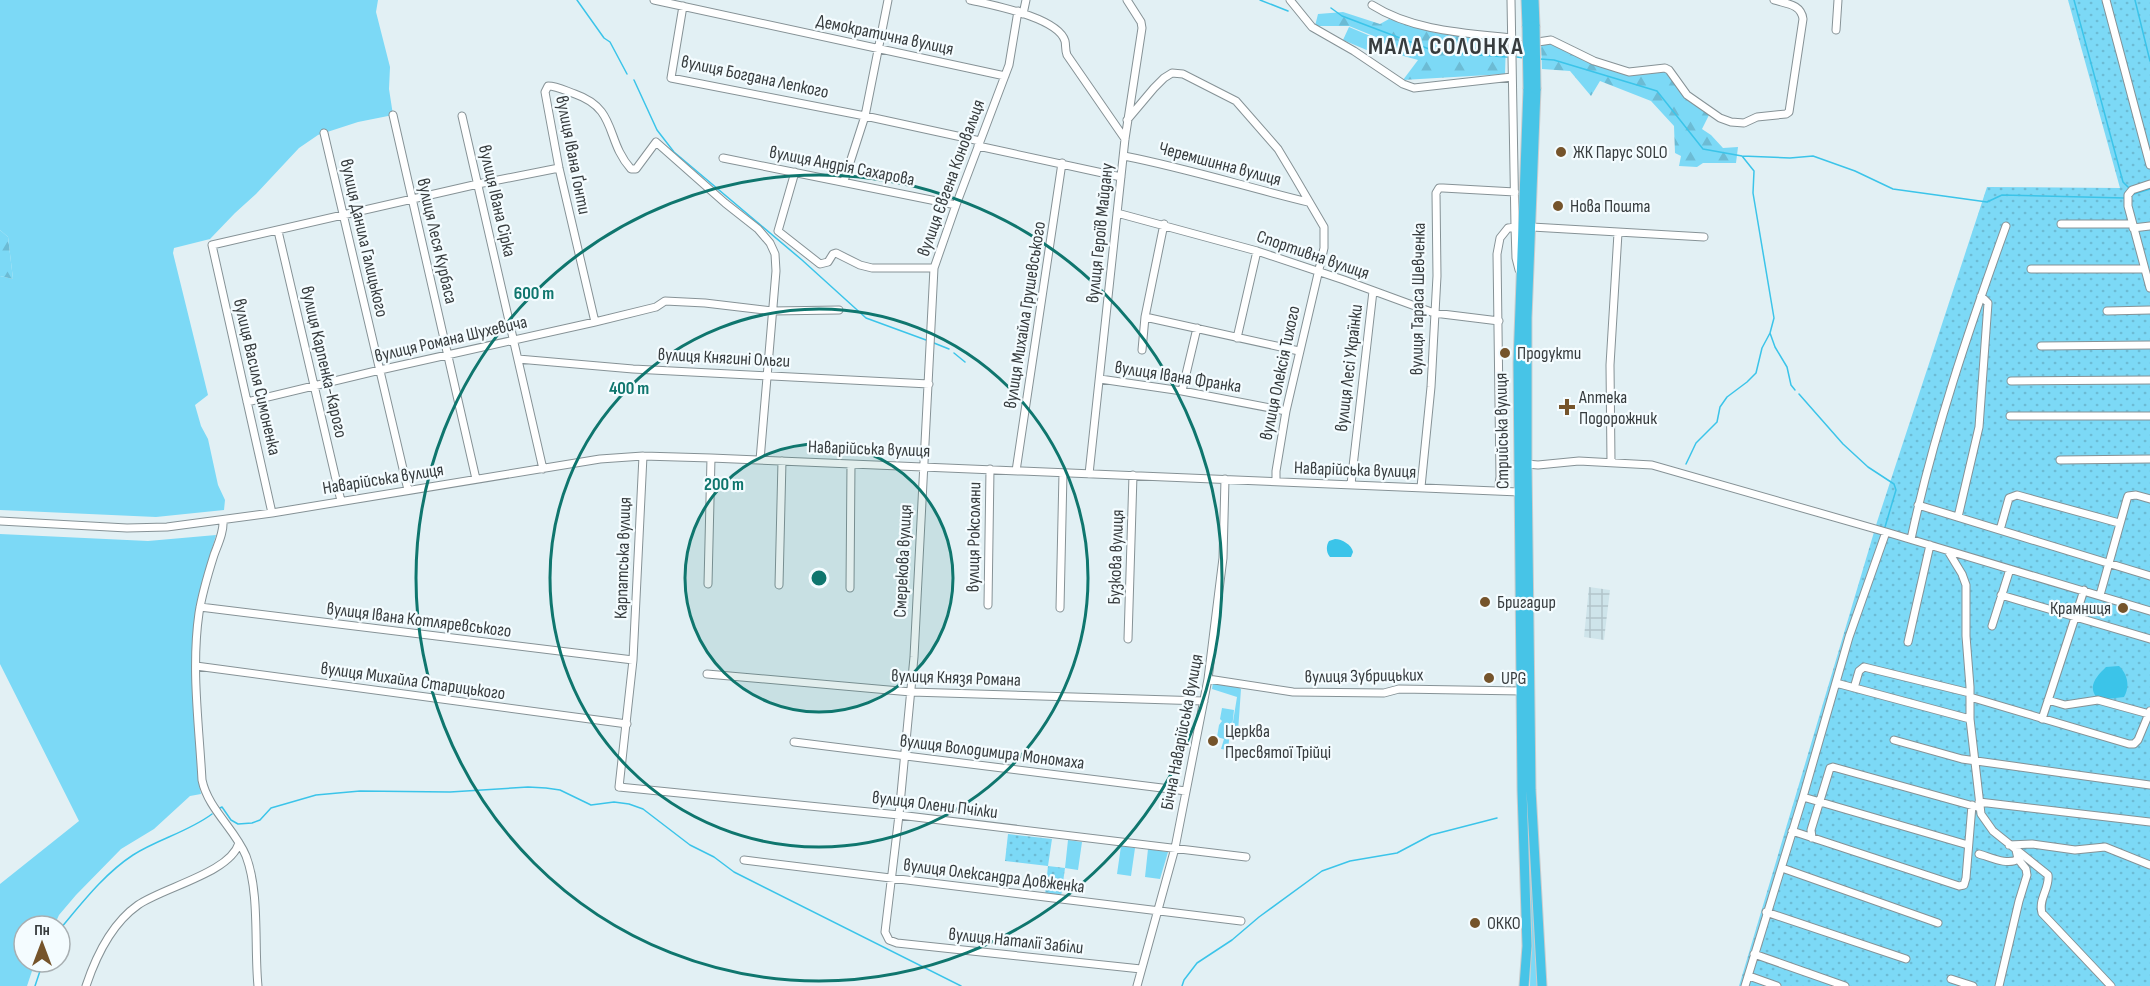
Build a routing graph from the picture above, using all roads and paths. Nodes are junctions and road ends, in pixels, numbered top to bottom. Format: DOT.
graph roads {
  1 [pos="654,0"];
  2 [pos="888,0"];
  3 [pos="970,0"];
  4 [pos="1026,0"];
  5 [pos="1127,0"];
  6 [pos="1290,0"];
  7 [pos="1511,0"];
  8 [pos="1526,0"];
  9 [pos="1534,0"];
  10 [pos="1774,0"];
  11 [pos="1838,0"];
  12 [pos="2106,0"];
  13 [pos="1796,3"];
  14 [pos="1372,5"];
  15 [pos="683,6"];
  16 [pos="1021,13"];
  17 [pos="1531,26"];
  18 [pos="1836,30"];
  19 [pos="1512,42"];
  20 [pos="879,49"];
  21 [pos="1005,76"];
  22 [pos="1512,77"];
  23 [pos="1532,89"];
  24 [pos="393,115"];
  25 [pos="462,116"];
  26 [pos="865,116"];
  27 [pos="1127,120"];
  28 [pos="324,133"];
  29 [pos="1125,139"];
  30 [pos="979,144"];
  31 [pos="1124,156"];
  32 [pos="723,158"];
  33 [pos="1062,163"];
  34 [pos="2150,165"];
  35 [pos="559,168"];
  36 [pos="795,172"];
  37 [pos="1121,177"];
  38 [pos="844,182"];
  39 [pos="478,184"];
  40 [pos="2150,184"];
  41 [pos="1515,192"];
  42 [pos="412,200"];
  43 [pos="1308,202"];
  44 [pos="956,205"];
  45 [pos="1117,213"];
  46 [pos="344,215"];
  47 [pos="1164,224"];
  48 [pos="2061,224"];
  49 [pos="2006,226"];
  50 [pos="2133,226"];
  51 [pos="2150,226"];
  52 [pos="1515,227"];
  53 [pos="1532,227"];
  54 [pos="278,231"];
  55 [pos="1618,233"];
  56 [pos="1704,237"];
  57 [pos="1257,251"];
  58 [pos="2146,266"];
  59 [pos="934,268"];
  60 [pos="2031,269"];
  61 [pos="1318,272"];
  62 [pos="1521,275"];
  63 [pos="2150,288"];
  64 [pos="1373,291"];
  65 [pos="1981,296"];
  66 [pos="839,310"];
  67 [pos="2107,310"];
  68 [pos="2150,310"];
  69 [pos="772,311"];
  70 [pos="1434,313"];
  71 [pos="1145,317"];
  72 [pos="1499,321"];
  73 [pos="595,322"];
  74 [pos="1197,328"];
  75 [pos="1237,338"];
  76 [pos="514,339"];
  77 [pos="2150,345"];
  78 [pos="2040,346"];
  79 [pos="1142,350"];
  80 [pos="1299,351"];
  81 [pos="447,354"];
  82 [pos="518,359"];
  83 [pos="380,370"];
  84 [pos="766,375"];
  85 [pos="1100,379"];
  86 [pos="2150,380"];
  87 [pos="2011,381"];
  88 [pos="929,384"];
  89 [pos="315,387"];
  90 [pos="1182,391"];
  91 [pos="247,402"];
  92 [pos="1286,411"];
  93 [pos="2010,416"];
  94 [pos="2150,416"];
  95 [pos="643,456"];
  96 [pos="711,458"];
  97 [pos="2150,459"];
  98 [pos="760,460"];
  99 [pos="2060,460"];
  100 [pos="782,461"];
  101 [pos="1611,462"];
  102 [pos="851,464"];
  103 [pos="1527,464"];
  104 [pos="923,467"];
  105 [pos="543,469"];
  106 [pos="990,469"];
  107 [pos="1016,471"];
  108 [pos="1063,473"];
  109 [pos="1089,474"];
  110 [pos="1133,476"];
  111 [pos="476,479"];
  112 [pos="1225,479"];
  113 [pos="1276,481"];
  114 [pos="1351,484"];
  115 [pos="1421,488"];
  116 [pos="408,490"];
  117 [pos="1498,491"];
  118 [pos="1519,492"];
  119 [pos="2150,499"];
  120 [pos="341,501"];
  121 [pos="1918,505"];
  122 [pos="272,513"];
  123 [pos="1958,517"];
  124 [pos="223,520"];
  125 [pos="0,521"];
  126 [pos="2119,524"];
  127 [pos="2000,530"];
  128 [pos="1886,532"];
  129 [pos="1911,540"];
  130 [pos="1930,545"];
  131 [pos="1948,550"];
  132 [pos="2109,563"];
  133 [pos="2010,569"];
  134 [pos="2150,576"];
  135 [pos="708,584"];
  136 [pos="779,585"];
  137 [pos="849,588"];
  138 [pos="2084,590"];
  139 [pos="2100,595"];
  140 [pos="2001,596"];
  141 [pos="988,605"];
  142 [pos="200,608"];
  143 [pos="1060,608"];
  144 [pos="2150,611"];
  145 [pos="2075,618"];
  146 [pos="1992,626"];
  147 [pos="1128,639"];
  148 [pos="2150,639"];
  149 [pos="1908,642"];
  150 [pos="633,660"];
  151 [pos="196,666"];
  152 [pos="707,674"];
  153 [pos="1208,679"];
  154 [pos="1836,683"];
  155 [pos="1854,688"];
  156 [pos="1522,691"];
  157 [pos="911,692"];
  158 [pos="1970,695"];
  159 [pos="2048,700"];
  160 [pos="1204,701"];
  161 [pos="2149,713"];
  162 [pos="1526,718"];
  163 [pos="1970,718"];
  164 [pos="2042,719"];
  165 [pos="627,724"];
  166 [pos="1893,740"];
  167 [pos="794,742"];
  168 [pos="905,756"];
  169 [pos="1974,760"];
  170 [pos="2150,785"];
  171 [pos="620,786"];
  172 [pos="1186,791"];
  173 [pos="1803,797"];
  174 [pos="1820,802"];
  175 [pos="1977,805"];
  176 [pos="899,815"];
  177 [pos="2150,822"];
  178 [pos="1792,831"];
  179 [pos="1812,838"];
  180 [pos="239,843"];
  181 [pos="2009,844"];
  182 [pos="1968,845"];
  183 [pos="1175,848"];
  184 [pos="2016,850"];
  185 [pos="1979,854"];
  186 [pos="1246,857"];
  187 [pos="2018,859"];
  188 [pos="744,860"];
  189 [pos="2150,865"];
  190 [pos="1782,868"];
  191 [pos="891,878"];
  192 [pos="1156,910"];
  193 [pos="1766,912"];
  194 [pos="1241,921"];
  195 [pos="1938,923"];
  196 [pos="889,939"];
  197 [pos="1754,954"];
  198 [pos="1906,959"];
  199 [pos="1141,969"];
  200 [pos="1749,976"];
  201 [pos="1952,979"];
  202 [pos="86,986"];
  203 [pos="258,986"];
  204 [pos="1137,986"];
  205 [pos="1524,986"];
  206 [pos="1542,986"];
  207 [pos="1745,986"];
  208 [pos="1777,986"];
  209 [pos="1845,986"];
  210 [pos="1973,986"];
  211 [pos="1999,986"];
  212 [pos="2111,986"];
  1 -- 15 [label="street, Демократична вулиця"];
  2 -- 20 [label="street"];
  3 -- 16 [label="street"];
  4 -- 16 [label="street, вулиця Євгена Коновальця"];
  5 -- 27 [label="street, вулиця Героїв Майдану"];
  6 -- 22 [label="street"];
  7 -- 19 [label="street"];
  8 -- 17 [label="highway, Стрийська вулиця"];
  9 -- 17 [label="highway, Стрийська вулиця"];
  10 -- 13 [label="street"];
  11 -- 18 [label="street"];
  12 -- 34 [label="street"];
  13 -- 19 [label="street"];
  14 -- 19 [label="street"];
  15 -- 20 [label="street, Демократична вулиця"];
  15 -- 26 [label="street, вулиця Богдана Лепкого"];
  16 -- 21 [label="street, вулиця Євгена Коновальця"];
  16 -- 29 [label="street"];
  17 -- 23 [label="highway, Стрийська вулиця, bridge"];
  19 -- 22 [label="street"];
  20 -- 21 [label="street, Демократична вулиця"];
  20 -- 26 [label="street"];
  21 -- 30 [label="street, вулиця Євгена Коновальця"];
  22 -- 41 [label="street"];
  23 -- 53 [label="highway, Стрийська вулиця"];
  23 -- 62 [label="highway, Стрийська вулиця"];
  24 -- 42 [label="street, вулиця Леся Курбаса"];
  25 -- 39 [label="street, вулиця Івана Сірка"];
  26 -- 30 [label="street, вулиця Богдана Лепкого"];
  26 -- 38 [label="street"];
  27 -- 29 [label="street, вулиця Героїв Майдану"];
  27 -- 43 [label="street, вулиця Олексія Тихого"];
  28 -- 46 [label="street, вулиця Данила Галицького"];
  29 -- 31 [label="street, вулиця Героїв Майдану"];
  30 -- 33 [label="street, вулиця Богдана Лепкого"];
  30 -- 44 [label="street, вулиця Євгена Коновальця"];
  31 -- 37 [label="street, вулиця Героїв Майдану"];
  31 -- 43 [label="street, Черемшинна вулиця"];
  32 -- 36 [label="street, вулиця Андрія Сахарова"];
  33 -- 37 [label="street, вулиця Богдана Лепкого"];
  33 -- 107 [label="street, вулиця Михайла Грушевського"];
  35 -- 39 [label="street"];
  35 -- 69 [label="street, вулиця Івана Ґонти"];
  35 -- 73 [label="street, вулиця Івана Ґонти"];
  36 -- 38 [label="street, вулиця Андрія Сахарова"];
  36 -- 59 [label="street"];
  37 -- 45 [label="street, вулиця Героїв Майдану"];
  38 -- 44 [label="street, вулиця Андрія Сахарова"];
  39 -- 42 [label="street"];
  39 -- 76 [label="street, вулиця Івана Сірка"];
  40 -- 50 [label="street"];
  41 -- 52 [label="street"];
  41 -- 70 [label="street, вулиця Тараса Шевченка"];
  42 -- 46 [label="street"];
  42 -- 81 [label="street, вулиця Леся Курбаса"];
  43 -- 61 [label="street, вулиця Олексія Тихого"];
  44 -- 59 [label="street, вулиця Євгена Коновальця"];
  45 -- 47 [label="street, Спортивна вулиця"];
  45 -- 85 [label="street, вулиця Героїв Майдану"];
  46 -- 54 [label="street"];
  46 -- 83 [label="street, вулиця Данила Галицького"];
  47 -- 57 [label="street, Спортивна вулиця"];
  47 -- 71 [label="street"];
  48 -- 50 [label="street"];
  49 -- 65 [label="street"];
  50 -- 51 [label="street"];
  50 -- 58 [label="street"];
  52 -- 62 [label="street"];
  52 -- 72 [label="street"];
  53 -- 55 [label="street"];
  53 -- 103 [label="highway, Стрийська вулиця"];
  54 -- 89 [label="street, вулиця Карпенка-Карого"];
  54 -- 91 [label="street, вулиця Василя Симоненка"];
  55 -- 56 [label="street"];
  55 -- 101 [label="street"];
  57 -- 61 [label="street, Спортивна вулиця"];
  57 -- 75 [label="street"];
  58 -- 60 [label="street"];
  58 -- 63 [label="street"];
  59 -- 88 [label="street, вулиця Євгена Коновальця"];
  61 -- 64 [label="street, Спортивна вулиця"];
  61 -- 80 [label="street, вулиця Олексія Тихого"];
  62 -- 118 [label="highway, Стрийська вулиця"];
  64 -- 70 [label="street, Спортивна вулиця"];
  64 -- 114 [label="street, вулиця Лесі Українки"];
  65 -- 121 [label="street"];
  65 -- 123 [label="street"];
  66 -- 69 [label="street, вулиця Романа Шухевича"];
  67 -- 68 [label="street"];
  69 -- 73 [label="street, вулиця Романа Шухевича"];
  69 -- 84 [label="street"];
  70 -- 72 [label="street, Спортивна вулиця"];
  70 -- 115 [label="street, вулиця Тараса Шевченка"];
  71 -- 74 [label="street"];
  71 -- 79 [label="street"];
  72 -- 117 [label="street"];
  73 -- 76 [label="street, вулиця Романа Шухевича"];
  74 -- 75 [label="street"];
  74 -- 90 [label="street"];
  75 -- 80 [label="street"];
  76 -- 81 [label="street, вулиця Романа Шухевича"];
  76 -- 82 [label="street, вулиця Івана Сірка"];
  77 -- 78 [label="street"];
  80 -- 92 [label="street, вулиця Олексія Тихого"];
  81 -- 83 [label="street, вулиця Романа Шухевича"];
  81 -- 111 [label="street, вулиця Леся Курбаса"];
  82 -- 84 [label="street, вулиця Княгині Ольги"];
  82 -- 105 [label="street, вулиця Івана Сірка"];
  83 -- 89 [label="street, вулиця Романа Шухевича"];
  83 -- 116 [label="street, вулиця Данила Галицького"];
  84 -- 88 [label="street, вулиця Княгині Ольги"];
  84 -- 98 [label="street"];
  85 -- 90 [label="street, вулиця Івана Франка"];
  85 -- 109 [label="street, вулиця Героїв Майдану"];
  86 -- 87 [label="street"];
  88 -- 104 [label="street, вулиця Євгена Коновальця"];
  89 -- 91 [label="street, вулиця Романа Шухевича"];
  89 -- 120 [label="street, вулиця Карпенка-Карого"];
  90 -- 92 [label="street, вулиця Івана Франка"];
  91 -- 122 [label="street, вулиця Василя Симоненка"];
  92 -- 113 [label="street, вулиця Олексія Тихого"];
  93 -- 94 [label="street"];
  95 -- 96 [label="street, Наварійська вулиця"];
  95 -- 105 [label="street, Наварійська вулиця"];
  95 -- 150 [label="street, Карпатська вулиця"];
  96 -- 98 [label="street, Наварійська вулиця"];
  96 -- 135 [label="street"];
  97 -- 99 [label="street"];
  98 -- 100 [label="street, Наварійська вулиця"];
  100 -- 102 [label="street, Наварійська вулиця"];
  100 -- 136 [label="street"];
  101 -- 103 [label="street"];
  101 -- 128 [label="street"];
  102 -- 104 [label="street, Наварійська вулиця"];
  102 -- 137 [label="street"];
  103 -- 162 [label="highway, Стрийська вулиця"];
  104 -- 106 [label="street, Наварійська вулиця"];
  104 -- 157 [label="street, Смерекова вулиця"];
  105 -- 111 [label="street, Наварійська вулиця"];
  106 -- 107 [label="street, Наварійська вулиця"];
  106 -- 141 [label="street, вулиця Роксоляни"];
  107 -- 108 [label="street, Наварійська вулиця"];
  108 -- 109 [label="street, Наварійська вулиця"];
  108 -- 143 [label="street"];
  109 -- 110 [label="street, Наварійська вулиця"];
  110 -- 112 [label="street, Наварійська вулиця"];
  110 -- 147 [label="street, Бузкова вулиця"];
  111 -- 116 [label="street, Наварійська вулиця"];
  112 -- 113 [label="street, Наварійська вулиця"];
  112 -- 153 [label="street, Бічна Наварійська вулиця"];
  113 -- 114 [label="street, Наварійська вулиця"];
  114 -- 115 [label="street, Наварійська вулиця"];
  115 -- 117 [label="street, Наварійська вулиця"];
  116 -- 120 [label="street, Наварійська вулиця"];
  117 -- 118 [label="street, Наварійська вулиця"];
  118 -- 156 [label="highway, Стрийська вулиця"];
  119 -- 126 [label="street"];
  120 -- 122 [label="street, Наварійська вулиця"];
  121 -- 123 [label="street"];
  121 -- 129 [label="street"];
  122 -- 124 [label="street, Наварійська вулиця"];
  123 -- 127 [label="street"];
  124 -- 125 [label="street, Наварійська вулиця"];
  124 -- 142 [label="street"];
  126 -- 127 [label="street"];
  126 -- 132 [label="street"];
  127 -- 132 [label="street"];
  128 -- 129 [label="street"];
  128 -- 154 [label="street"];
  129 -- 130 [label="street"];
  130 -- 131 [label="street"];
  130 -- 149 [label="street"];
  131 -- 133 [label="street"];
  131 -- 158 [label="street"];
  132 -- 134 [label="street"];
  132 -- 139 [label="street"];
  133 -- 138 [label="street"];
  133 -- 140 [label="street"];
  138 -- 139 [label="street"];
  138 -- 145 [label="street"];
  139 -- 144 [label="street"];
  140 -- 145 [label="street"];
  140 -- 146 [label="street"];
  142 -- 150 [label="street, вулиця Івана Котляревського"];
  142 -- 151 [label="street"];
  145 -- 148 [label="street"];
  145 -- 159 [label="street"];
  150 -- 165 [label="street, Карпатська вулиця"];
  151 -- 165 [label="street, вулиця Михайла Старицького"];
  151 -- 180 [label="street"];
  152 -- 157 [label="street, вулиця Князя Романа"];
  153 -- 156 [label="street, вулиця Зубрицьких"];
  153 -- 160 [label="street, Бічна Наварійська вулиця"];
  154 -- 155 [label="street"];
  154 -- 173 [label="street"];
  155 -- 158 [label="street"];
  155 -- 163 [label="street"];
  156 -- 162 [label="highway, Стрийська вулиця"];
  157 -- 160 [label="street, вулиця Князя Романа"];
  157 -- 168 [label="street, Смерекова вулиця"];
  158 -- 163 [label="street"];
  158 -- 164 [label="street"];
  159 -- 161 [label="street"];
  159 -- 164 [label="street"];
  160 -- 172 [label="street, Бічна Наварійська вулиця"];
  161 -- 164 [label="street"];
  162 -- 205 [label="highway"];
  162 -- 206 [label="highway"];
  163 -- 169 [label="street"];
  165 -- 171 [label="street, Карпатська вулиця"];
  166 -- 169 [label="street"];
  167 -- 168 [label="street, вулиця Володимира Мономаха"];
  168 -- 172 [label="street, вулиця Володимира Мономаха"];
  168 -- 176 [label="street, Смерекова вулиця"];
  169 -- 170 [label="street"];
  169 -- 175 [label="street"];
  171 -- 176 [label="street, вулиця Олени Пчілки"];
  172 -- 183 [label="street, Бічна Наварійська вулиця"];
  173 -- 174 [label="street"];
  173 -- 178 [label="street"];
  174 -- 175 [label="street"];
  174 -- 179 [label="street"];
  174 -- 182 [label="street"];
  175 -- 177 [label="street"];
  175 -- 181 [label="street"];
  175 -- 182 [label="street"];
  176 -- 183 [label="street, вулиця Олени Пчілки"];
  176 -- 191 [label="street, Смерекова вулиця"];
  178 -- 179 [label="street"];
  178 -- 190 [label="street"];
  179 -- 182 [label="street"];
  180 -- 202 [label="street"];
  180 -- 203 [label="street"];
  181 -- 184 [label="street"];
  181 -- 189 [label="street"];
  183 -- 186 [label="street, вулиця Олени Пчілки"];
  183 -- 192 [label="street, Бічна Наварійська вулиця"];
  184 -- 187 [label="street"];
  184 -- 212 [label="street"];
  185 -- 187 [label="street"];
  187 -- 211 [label="street"];
  188 -- 191 [label="street, вулиця Олександра Довженка"];
  190 -- 193 [label="street"];
  190 -- 195 [label="street"];
  191 -- 192 [label="street, вулиця Олександра Довженка"];
  191 -- 196 [label="street, Смерекова вулиця"];
  192 -- 194 [label="street, вулиця Олександра Довженка"];
  192 -- 199 [label="street, Бічна Наварійська вулиця"];
  193 -- 197 [label="street"];
  193 -- 198 [label="street"];
  196 -- 199 [label="street, вулиця Наталії Забіли"];
  197 -- 200 [label="street"];
  197 -- 209 [label="street"];
  199 -- 204 [label="street, Бічна Наварійська вулиця"];
  200 -- 207 [label="street"];
  200 -- 208 [label="street"];
  201 -- 210 [label="street"];
}
